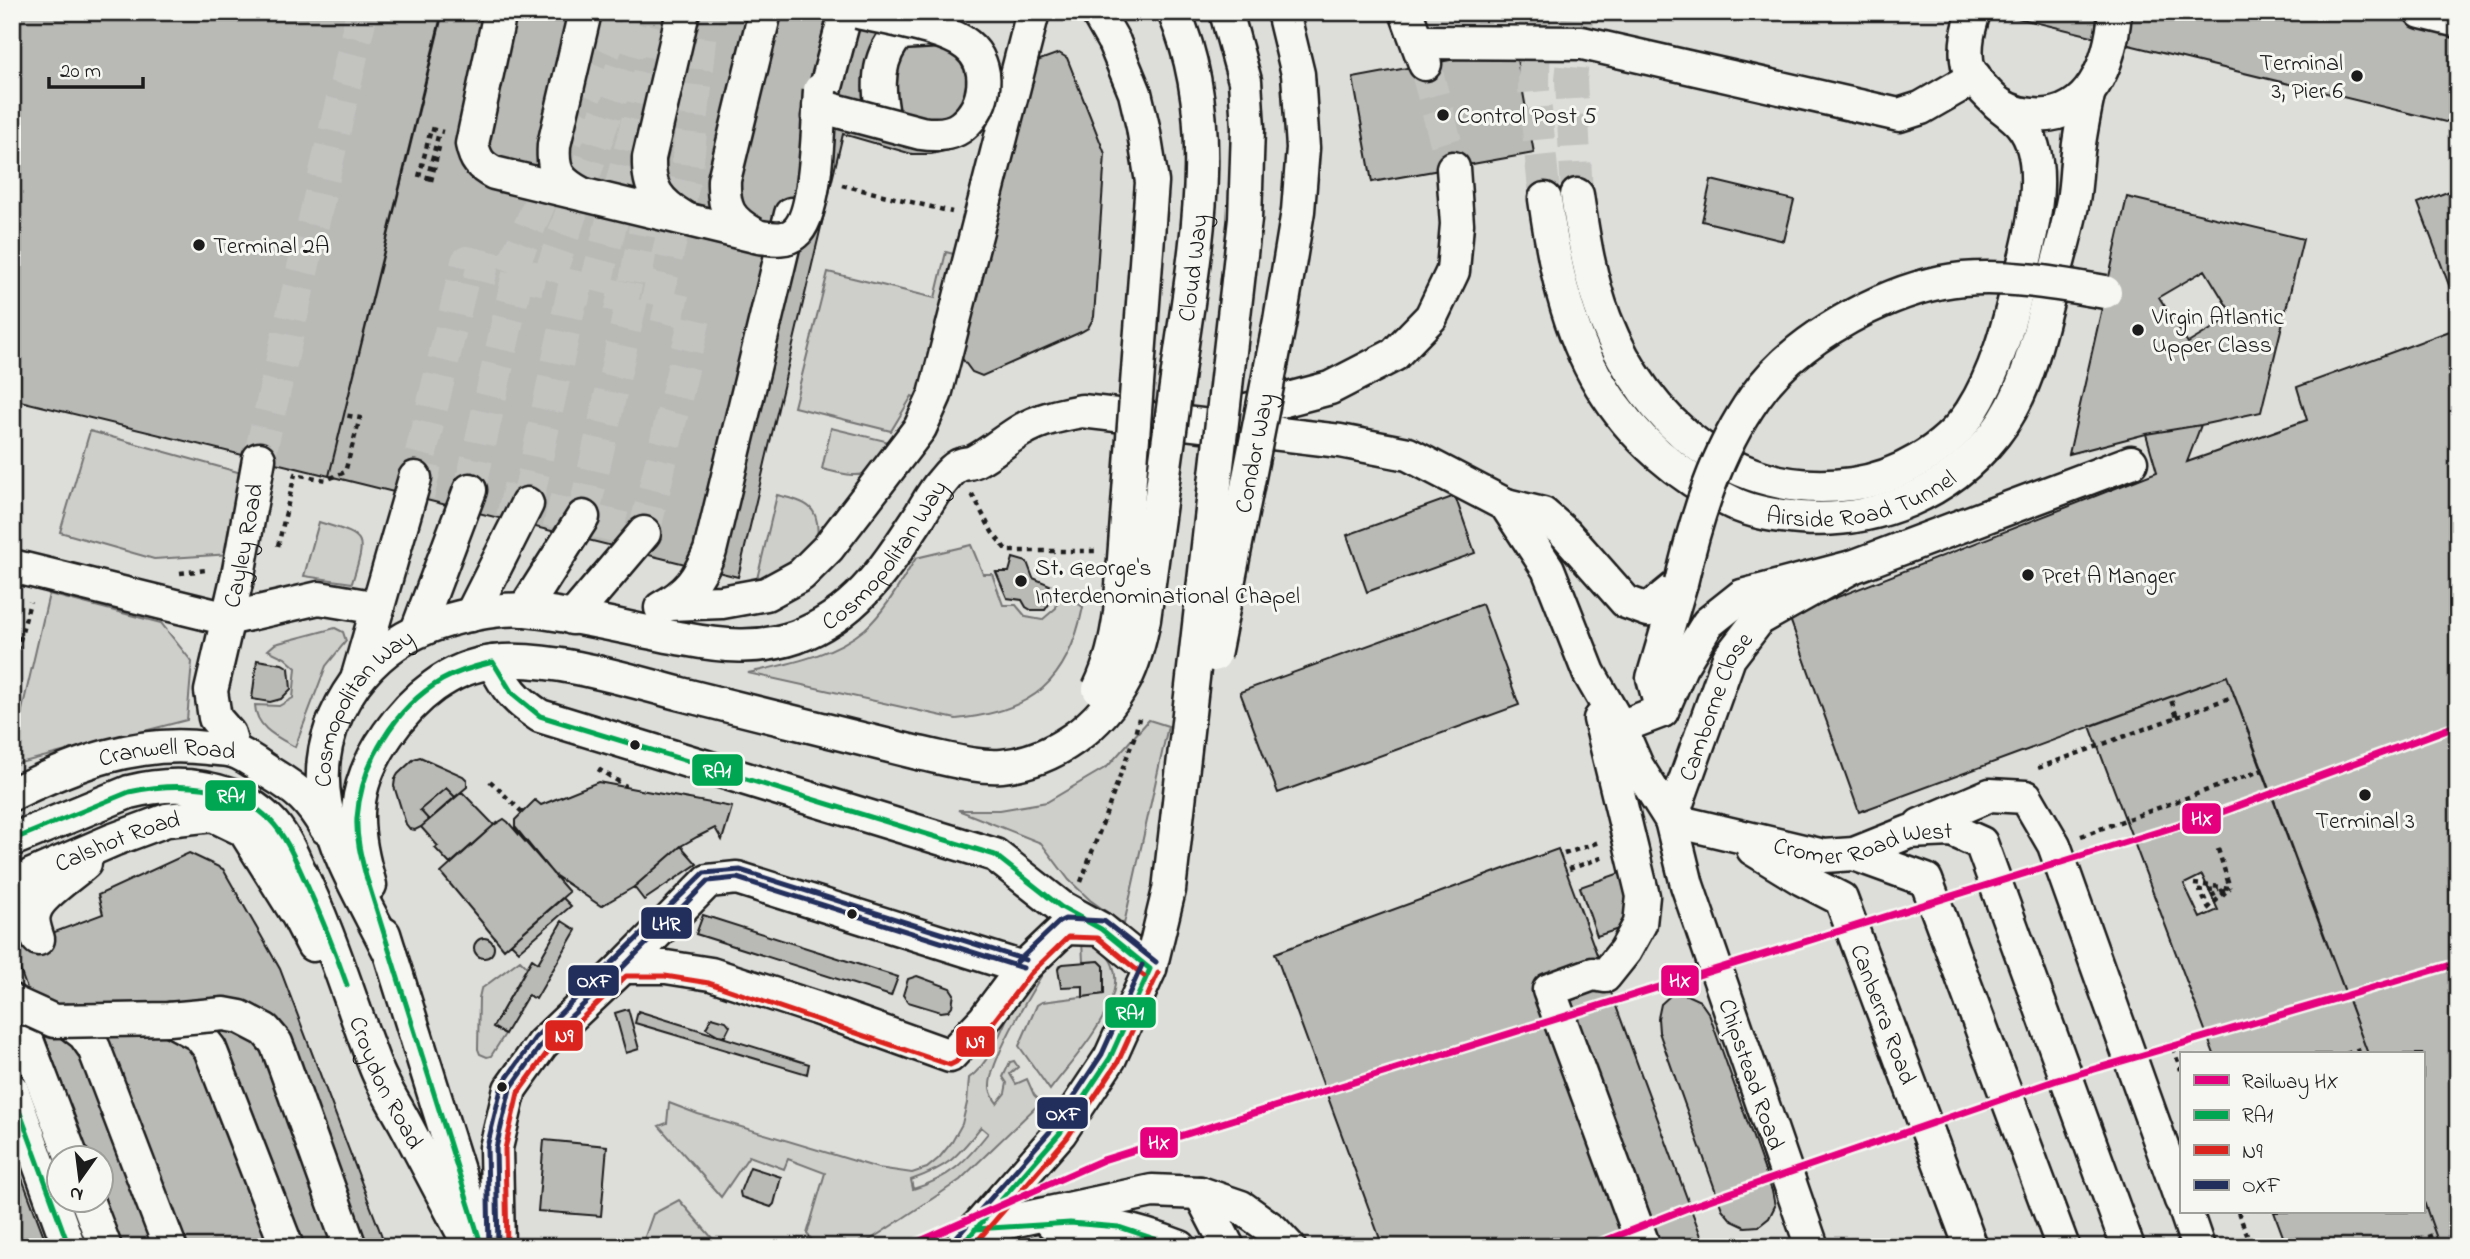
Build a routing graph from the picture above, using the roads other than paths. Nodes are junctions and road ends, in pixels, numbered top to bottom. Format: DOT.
graph roads {
  1 [pos="500,12"];
  2 [pos="585,12"];
  3 [pos="683,12"];
  4 [pos="765,12"];
  5 [pos="839,12"];
  6 [pos="846,12"];
  7 [pos="858,12"];
  8 [pos="1033,12"];
  9 [pos="1097,12"];
  10 [pos="1174,12"];
  11 [pos="1226,12"];
  12 [pos="1283,12"];
  13 [pos="1406,12"];
  14 [pos="1974,12"];
  15 [pos="2115,12"];
  16 [pos="2421,12"];
  17 [pos="2458,21"];
  18 [pos="934,31"];
  19 [pos="1975,77"];
  20 [pos="2088,95"];
  21 [pos="1997,103"];
  22 [pos="819,106"];
  23 [pos="885,124"];
  24 [pos="1453,168"];
  25 [pos="583,195"];
  26 [pos="1577,195"];
  27 [pos="1545,199"];
  28 [pos="685,218"];
  29 [pos="759,237"];
  30 [pos="2105,292"];
  31 [pos="1190,424"];
  32 [pos="259,459"];
  33 [pos="2131,462"];
  34 [pos="415,478"];
  35 [pos="470,490"];
  36 [pos="527,504"];
  37 [pos="1506,505"];
  38 [pos="583,517"];
  39 [pos="644,533"];
  40 [pos="1852,567"];
  41 [pos="25,569"];
  42 [pos="1681,583"];
  43 [pos="669,604"];
  44 [pos="378,608"];
  45 [pos="524,610"];
  46 [pos="471,615"];
  47 [pos="572,618"];
  48 [pos="1708,623"];
  49 [pos="227,624"];
  50 [pos="606,625"];
  51 [pos="417,631"];
  52 [pos="1729,658"];
  53 [pos="493,662"];
  54 [pos="1589,673"];
  55 [pos="357,681"];
  56 [pos="1661,711"];
  57 [pos="1620,727"];
  58 [pos="231,743"];
  59 [pos="918,753"];
  60 [pos="12,794"];
  61 [pos="1671,820"];
  62 [pos="1731,836"];
  63 [pos="12,840"];
  64 [pos="113,840"];
  65 [pos="334,841"];
  66 [pos="1854,854"];
  67 [pos="12,888"];
  68 [pos="1169,890"];
  69 [pos="1101,929"];
  70 [pos="38,939"];
  71 [pos="390,953"];
  72 [pos="623,967"];
  73 [pos="1023,968"];
  74 [pos="1150,969"];
  75 [pos="12,1001"];
  76 [pos="169,1019"];
  77 [pos="67,1021"];
  78 [pos="377,1070"];
  79 [pos="12,1090"];
  80 [pos="67,1144"];
  81 [pos="1200,1194"];
  82 [pos="2180,1197"];
  83 [pos="93,1214"];
  84 [pos="2187,1214"];
  85 [pos="967,1238"];
  86 [pos="69,1247"];
  87 [pos="105,1247"];
  88 [pos="170,1247"];
  89 [pos="287,1247"];
  90 [pos="350,1247"];
  91 [pos="471,1247"];
  92 [pos="482,1247"];
  93 [pos="498,1247"];
  94 [pos="1180,1247"];
  95 [pos="1228,1247"];
  96 [pos="1289,1247"];
  97 [pos="1644,1247"];
  98 [pos="1812,1247"];
  99 [pos="1971,1247"];
  100 [pos="2063,1247"];
  101 [pos="2128,1247"];
  102 [pos="2198,1247"];
  1 -- 25 [label="street, bridge"];
  2 -- 25 [label="street, bridge"];
  3 -- 28 [label="street, bridge"];
  4 -- 29 [label="street, bridge"];
  5 -- 22 [label="street, bridge"];
  6 -- 43 [label="street"];
  7 -- 18 [label="street, bridge"];
  8 -- 43 [label="street"];
  9 -- 59 [label="street, bridge"];
  10 -- 59 [label="street, Cloud Way, bridge"];
  11 -- 68 [label="street, bridge"];
  12 -- 68 [label="street, Condor Way, bridge"];
  13 -- 19 [label="street"];
  14 -- 19 [label="street"];
  15 -- 20 [label="street, Airside Road Tunnel"];
  16 -- 17 [label="street"];
  18 -- 23 [label="street"];
  18 -- 23 [label="street, bridge"];
  19 -- 21 [label="street, Airside Road Tunnel"];
  20 -- 21 [label="street"];
  20 -- 27 [label="street, Airside Road Tunnel"];
  21 -- 26 [label="street, Airside Road Tunnel"];
  22 -- 23 [label="street, bridge"];
  22 -- 29 [label="street, bridge"];
  24 -- 31 [label="street"];
  25 -- 28 [label="street, bridge"];
  28 -- 29 [label="street, bridge"];
  30 -- 42 [label="street, bridge"];
  31 -- 37 [label="street, Cosmopolitan Way"];
  31 -- 50 [label="street, Cosmopolitan Way"];
  32 -- 49 [label="street, Cayley Road"];
  33 -- 40 [label="street, Camborne Close"];
  34 -- 44 [label="street"];
  35 -- 51 [label="street"];
  36 -- 46 [label="street"];
  37 -- 42 [label="street"];
  37 -- 54 [label="street, Cosmopolitan Way"];
  38 -- 45 [label="street"];
  39 -- 47 [label="street"];
  40 -- 48 [label="street, Camborne Close"];
  40 -- 52 [label="street, Camborne Close"];
  41 -- 49 [label="street"];
  42 -- 48 [label="street"];
  42 -- 56 [label="street"];
  43 -- 50 [label="street"];
  44 -- 49 [label="street"];
  44 -- 55 [label="street"];
  45 -- 46 [label="street, Cosmopolitan Way"];
  45 -- 47 [label="street, Cosmopolitan Way"];
  46 -- 51 [label="street, Cosmopolitan Way"];
  47 -- 50 [label="street, Cosmopolitan Way"];
  48 -- 52 [label="street"];
  48 -- 56 [label="street, Camborne Close"];
  49 -- 58 [label="street, Cayley Road"];
  51 -- 55 [label="street, Cosmopolitan Way"];
  52 -- 61 [label="street, Camborne Close"];
  53 -- 59 [label="street"];
  53 -- 69 [label="street"];
  53 -- 71 [label="street"];
  54 -- 57 [label="street, Chipstead Road"];
  54 -- 97 [label="street"];
  55 -- 65 [label="street, Cosmopolitan Way"];
  56 -- 57 [label="street, Camborne Close"];
  57 -- 61 [label="street, Chipstead Road"];
  58 -- 60 [label="street, Cranwell Road"];
  58 -- 65 [label="street, Cranwell Road"];
  61 -- 62 [label="street"];
  61 -- 98 [label="street, Chipstead Road"];
  62 -- 66 [label="street, Cromer Road West"];
  62 -- 99 [label="street, Canberra Road"];
  63 -- 78 [label="street, Croydon Road"];
  64 -- 67 [label="street, Calshot Road"];
  64 -- 70 [label="street"];
  64 -- 78 [label="street, Calshot Road"];
  65 -- 71 [label="street, Cosmopolitan Way"];
  66 -- 82 [label="street"];
  66 -- 100 [label="street"];
  66 -- 101 [label="street, Cromer Road West"];
  68 -- 74 [label="street, bridge"];
  69 -- 73 [label="street"];
  69 -- 74 [label="street"];
  71 -- 92 [label="street"];
  72 -- 73 [label="street"];
  72 -- 73 [label="street"];
  72 -- 93 [label="street"];
  74 -- 85 [label="street"];
  75 -- 77 [label="street, bridge"];
  75 -- 80 [label="street"];
  76 -- 77 [label="street, bridge"];
  76 -- 89 [label="street"];
  76 -- 90 [label="street, bridge"];
  77 -- 88 [label="street"];
  78 -- 91 [label="street, Croydon Road"];
  79 -- 86 [label="street"];
  81 -- 85 [label="street"];
  81 -- 95 [label="street"];
  81 -- 96 [label="street"];
  83 -- 87 [label="street"];
  84 -- 102 [label="street"];
  85 -- 94 [label="street"];
}
